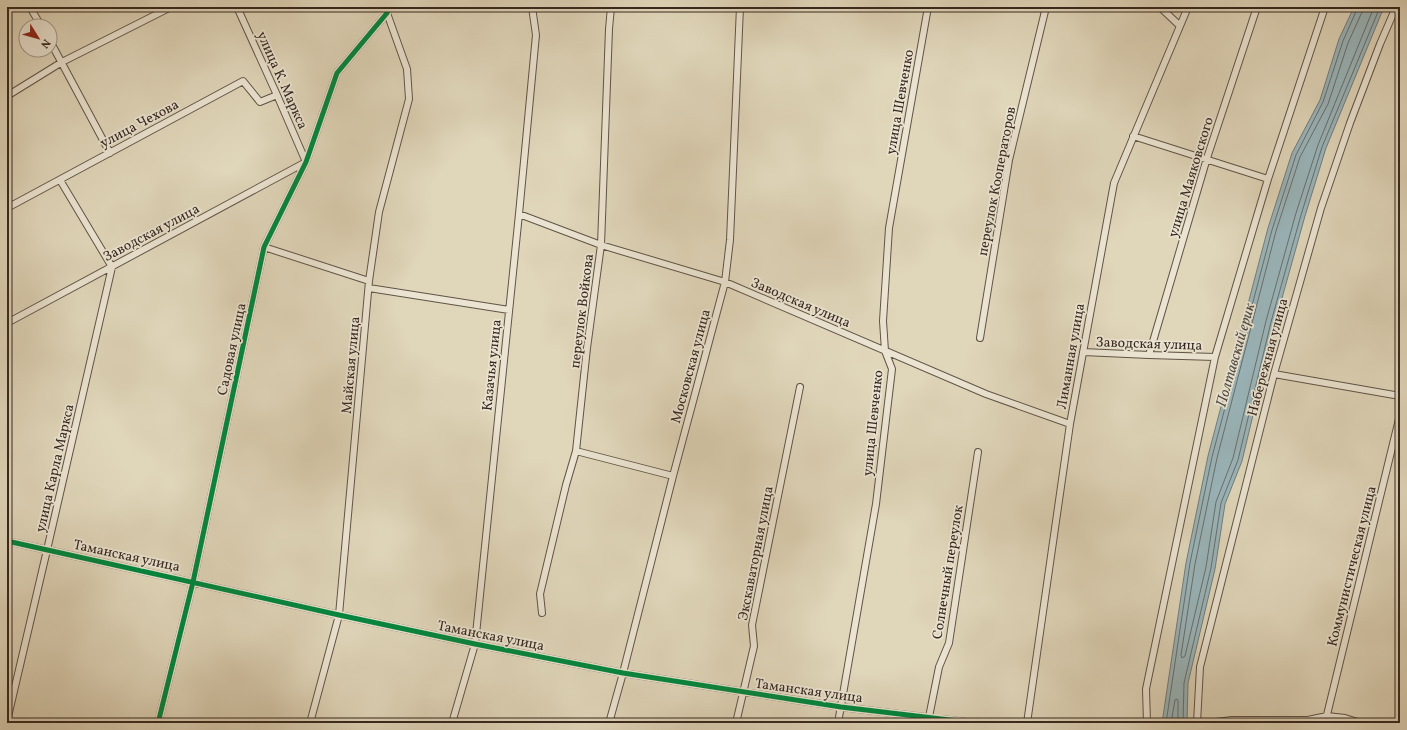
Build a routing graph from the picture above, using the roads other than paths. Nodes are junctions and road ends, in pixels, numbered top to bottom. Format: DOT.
graph roads {
  1 [pos="30,7"];
  2 [pos="171,7"];
  3 [pos="237,7"];
  4 [pos="532,7"];
  5 [pos="611,7"];
  6 [pos="740,7"];
  7 [pos="928,7"];
  8 [pos="1046,7"];
  9 [pos="1160,7"];
  10 [pos="1188,7"];
  11 [pos="1256,7"];
  12 [pos="1326,7"];
  13 [pos="1396,7"];
  14 [pos="388,10"];
  15 [pos="36,18"];
  16 [pos="1179,26"];
  17 [pos="58,55"];
  18 [pos="62,62"];
  19 [pos="277,95"];
  20 [pos="7,96"];
  21 [pos="1133,136"];
  22 [pos="110,153"];
  23 [pos="1207,158"];
  24 [pos="306,162"];
  25 [pos="1268,179"];
  26 [pos="60,180"];
  27 [pos="7,208"];
  28 [pos="519,214"];
  29 [pos="601,245"];
  30 [pos="264,248"];
  31 [pos="112,267"];
  32 [pos="369,281"];
  33 [pos="725,282"];
  34 [pos="369,288"];
  35 [pos="509,310"];
  36 [pos="7,323"];
  37 [pos="980,338"];
  38 [pos="885,351"];
  39 [pos="1083,352"];
  40 [pos="1149,356"];
  41 [pos="1215,357"];
  42 [pos="1274,374"];
  43 [pos="800,387"];
  44 [pos="1400,396"];
  45 [pos="1400,415"];
  46 [pos="1070,424"];
  47 [pos="576,451"];
  48 [pos="978,452"];
  49 [pos="673,476"];
  50 [pos="7,541"];
  51 [pos="47,550"];
  52 [pos="193,582"];
  53 [pos="542,613"];
  54 [pos="339,615"];
  55 [pos="475,644"];
  56 [pos="623,673"];
  57 [pos="743,692"];
  58 [pos="841,707"];
  59 [pos="929,717"];
  60 [pos="1326,720"];
  61 [pos="7,721"];
  62 [pos="158,723"];
  63 [pos="310,723"];
  64 [pos="452,723"];
  65 [pos="609,723"];
  66 [pos="736,723"];
  67 [pos="838,723"];
  68 [pos="974,723"];
  69 [pos="1027,723"];
  70 [pos="1147,723"];
  71 [pos="1197,723"];
  72 [pos="1208,723"];
  73 [pos="1362,723"];
  1 -- 15 [label="street"];
  2 -- 18 [label="street"];
  3 -- 19 [label="street, улица К. Маркса"];
  4 -- 28 [label="street, Казачья улица"];
  5 -- 29 [label="street, переулок Войкова"];
  6 -- 33 [label="street, Московская улица"];
  7 -- 38 [label="street, улица Шевченко"];
  8 -- 37 [label="street, переулок Кооператоров"];
  9 -- 16 [label="street"];
  10 -- 16 [label="street, Лиманная улица"];
  11 -- 23 [label="street, улица Маяковского"];
  12 -- 25 [label="street"];
  13 -- 42 [label="street, Набережная улица"];
  14 -- 24 [label="street, Садовая улица"];
  14 -- 32 [label="street, Майская улица"];
  16 -- 21 [label="street, Лиманная улица"];
  17 -- 18 [label="street"];
  18 -- 20 [label="street"];
  18 -- 22 [label="street"];
  19 -- 22 [label="street, улица Чехова"];
  19 -- 24 [label="street, улица К. Маркса"];
  21 -- 23 [label="street"];
  21 -- 39 [label="street, Лиманная улица"];
  22 -- 26 [label="street, улица Чехова"];
  23 -- 25 [label="street"];
  23 -- 40 [label="street, улица Маяковского"];
  24 -- 30 [label="street, Садовая улица"];
  24 -- 31 [label="street, Заводская улица"];
  25 -- 41 [label="street"];
  26 -- 27 [label="street, улица Чехова"];
  26 -- 31 [label="street"];
  28 -- 29 [label="street, Заводская улица"];
  28 -- 35 [label="street, Казачья улица"];
  29 -- 33 [label="street, Заводская улица"];
  29 -- 47 [label="street, переулок Войкова"];
  30 -- 32 [label="street"];
  30 -- 52 [label="street, Садовая улица"];
  31 -- 36 [label="street, Заводская улица"];
  31 -- 51 [label="street, улица Карла Маркса"];
  32 -- 34 [label="street, Майская улица"];
  33 -- 38 [label="street, Заводская улица"];
  33 -- 49 [label="street, Московская улица"];
  34 -- 35 [label="street"];
  34 -- 54 [label="street, Майская улица"];
  35 -- 55 [label="street, Казачья улица"];
  38 -- 46 [label="street, Заводская улица"];
  38 -- 58 [label="street, улица Шевченко"];
  39 -- 40 [label="street, Заводская улица"];
  39 -- 46 [label="street, Лиманная улица"];
  40 -- 41 [label="street, Заводская улица"];
  41 -- 70 [label="street"];
  42 -- 44 [label="street"];
  42 -- 71 [label="street, Набережная улица"];
  43 -- 57 [label="street, Экскаваторная улица"];
  45 -- 60 [label="street, Коммунистическая улица"];
  46 -- 69 [label="street, Лиманная улица"];
  47 -- 49 [label="street"];
  47 -- 53 [label="street, переулок Войкова"];
  48 -- 59 [label="street, Солнечный переулок"];
  49 -- 56 [label="street, Московская улица"];
  50 -- 51 [label="street, Таманская улица"];
  51 -- 52 [label="street, Таманская улица"];
  51 -- 61 [label="street, улица Карла Маркса"];
  52 -- 54 [label="street, Таманская улица"];
  52 -- 62 [label="street, Садовая улица"];
  54 -- 55 [label="street, Таманская улица"];
  54 -- 63 [label="street, Майская улица"];
  55 -- 56 [label="street, Таманская улица"];
  55 -- 64 [label="street, Казачья улица"];
  56 -- 57 [label="street, Таманская улица"];
  56 -- 65 [label="street, Московская улица"];
  57 -- 58 [label="street, Таманская улица"];
  57 -- 66 [label="street, Экскаваторная улица"];
  58 -- 59 [label="street, Таманская улица"];
  58 -- 67 [label="street, улица Шевченко"];
  59 -- 68 [label="street, Таманская улица"];
  60 -- 72 [label="street"];
  60 -- 73 [label="street"];
}
